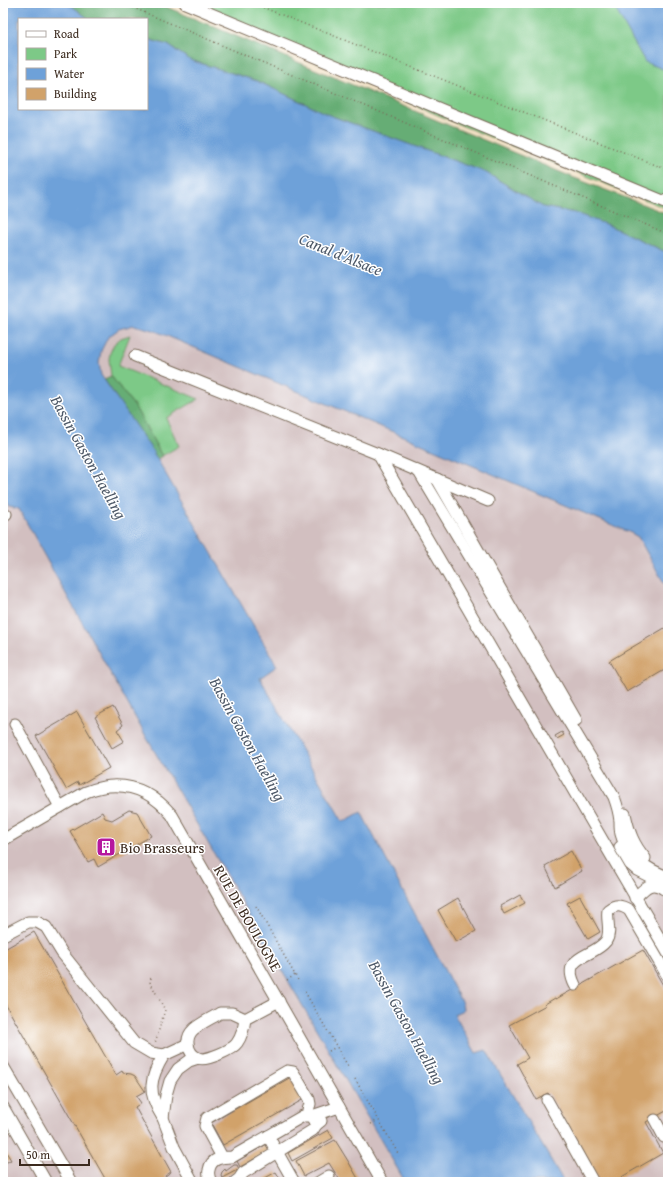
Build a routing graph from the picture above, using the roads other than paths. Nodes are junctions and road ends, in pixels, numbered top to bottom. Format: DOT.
graph roads {
  1 [pos="185,3"];
  2 [pos="668,203"];
  3 [pos="135,356"];
  4 [pos="378,454"];
  5 [pos="419,472"];
  6 [pos="437,479"];
  7 [pos="488,501"];
  8 [pos="553,695"];
  9 [pos="15,724"];
  10 [pos="60,808"];
  11 [pos="3,840"];
  12 [pos="668,876"];
  13 [pos="668,890"];
  14 [pos="635,898"];
  15 [pos="3,935"];
  16 [pos="668,953"];
  17 [pos="668,977"];
  18 [pos="575,985"];
  19 [pos="279,1001"];
  20 [pos="245,1019"];
  21 [pos="188,1044"];
  22 [pos="164,1055"];
  23 [pos="198,1058"];
  24 [pos="3,1066"];
  25 [pos="547,1100"];
  26 [pos="3,1107"];
  27 [pos="340,1107"];
  28 [pos="163,1118"];
  29 [pos="314,1120"];
  30 [pos="655,1120"];
  31 [pos="268,1136"];
  32 [pos="667,1138"];
  33 [pos="277,1151"];
  34 [pos="222,1157"];
  35 [pos="238,1181"];
  36 [pos="46,1182"];
  37 [pos="71,1182"];
  38 [pos="193,1182"];
  39 [pos="211,1182"];
  40 [pos="294,1182"];
  41 [pos="382,1182"];
  42 [pos="594,1182"];
  1 -- 2 [label="street"];
  3 -- 4 [label="street"];
  4 -- 5 [label="street"];
  4 -- 14 [label="street"];
  5 -- 6 [label="street"];
  5 -- 8 [label="street"];
  6 -- 7 [label="street"];
  6 -- 12 [label="street"];
  8 -- 12 [label="street"];
  8 -- 13 [label="street"];
  9 -- 10 [label="street"];
  10 -- 11 [label="street, RUE DE BOULOGNE"];
  10 -- 19 [label="street, RUE DE BOULOGNE"];
  13 -- 14 [label="street"];
  14 -- 16 [label="street"];
  15 -- 22 [label="street"];
  17 -- 18 [label="street"];
  19 -- 20 [label="street"];
  19 -- 27 [label="street, RUE DE BOULOGNE"];
  20 -- 21 [label="street"];
  20 -- 23 [label="street"];
  21 -- 22 [label="street"];
  21 -- 23 [label="street"];
  22 -- 28 [label="street"];
  23 -- 28 [label="street"];
  24 -- 37 [label="street"];
  25 -- 42 [label="street"];
  26 -- 36 [label="street"];
  27 -- 29 [label="street"];
  27 -- 41 [label="street, RUE DE BOULOGNE"];
  28 -- 38 [label="street"];
  29 -- 31 [label="street"];
  29 -- 33 [label="street"];
  29 -- 34 [label="street"];
  30 -- 32 [label="street"];
  31 -- 33 [label="street"];
  31 -- 34 [label="street"];
  33 -- 35 [label="street"];
  33 -- 40 [label="street"];
  34 -- 39 [label="street"];
}
